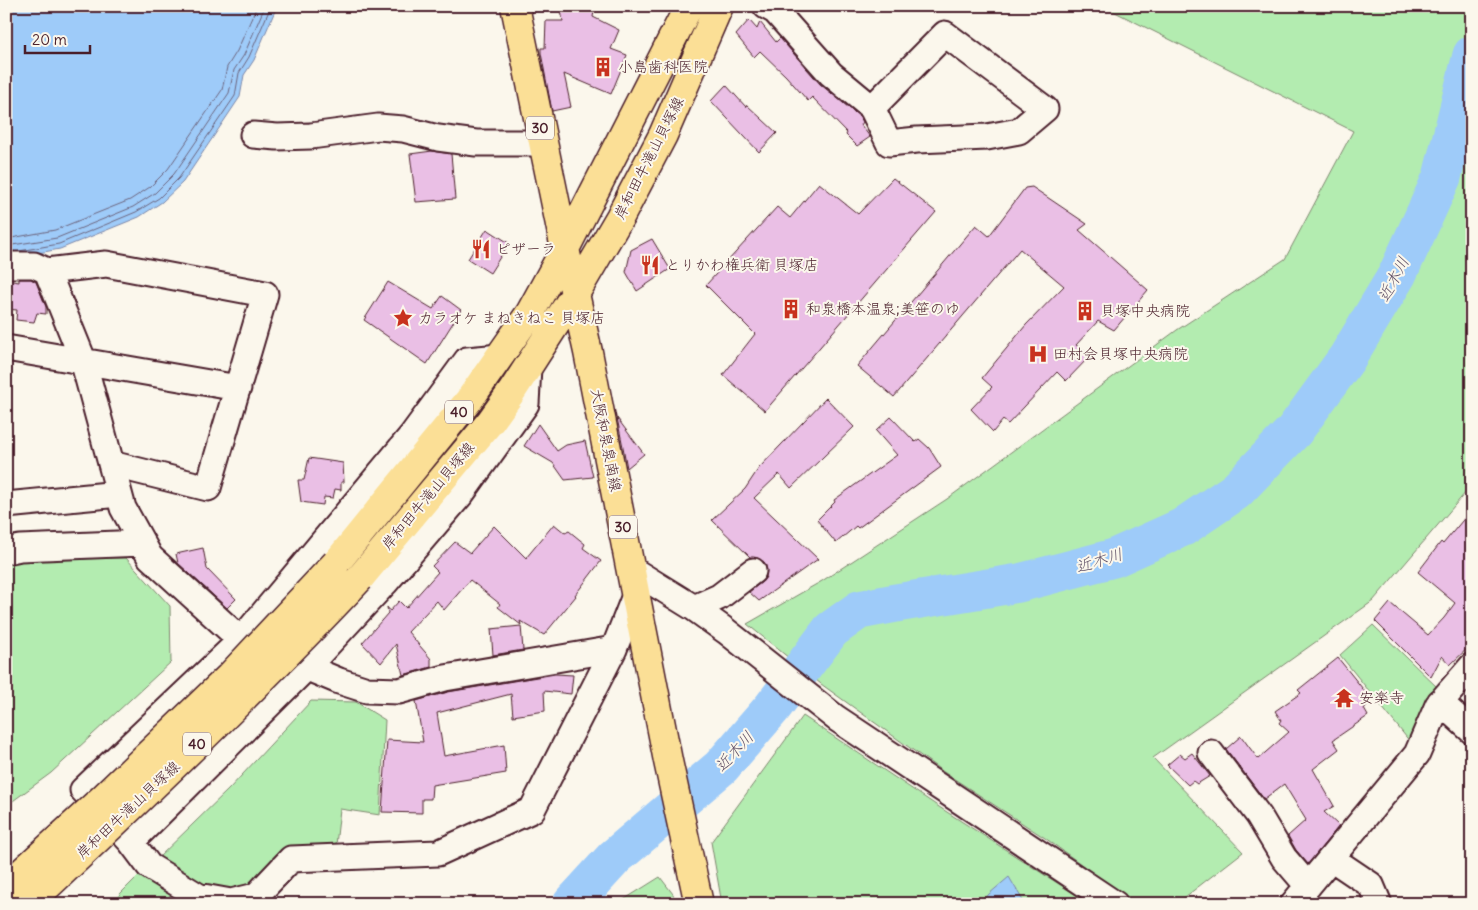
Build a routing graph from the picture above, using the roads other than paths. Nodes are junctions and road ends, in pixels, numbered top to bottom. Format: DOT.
graph roads {
  1 [pos="515,6"];
  2 [pos="689,6"];
  3 [pos="719,6"];
  4 [pos="766,6"];
  5 [pos="872,108"];
  6 [pos="252,135"];
  7 [pos="543,143"];
  8 [pos="565,249"];
  9 [pos="6,265"];
  10 [pos="47,271"];
  11 [pos="575,294"];
  12 [pos="6,348"];
  13 [pos="500,357"];
  14 [pos="83,360"];
  15 [pos="528,367"];
  16 [pos="238,388"];
  17 [pos="111,464"];
  18 [pos="119,494"];
  19 [pos="6,506"];
  20 [pos="142,543"];
  21 [pos="6,551"];
  22 [pos="753,571"];
  23 [pos="634,582"];
  24 [pos="694,608"];
  25 [pos="241,640"];
  26 [pos="614,649"];
  27 [pos="1472,666"];
  28 [pos="306,668"];
  29 [pos="1440,702"];
  30 [pos="1472,732"];
  31 [pos="1211,753"];
  32 [pos="102,799"];
  33 [pos="126,830"];
  34 [pos="1331,858"];
  35 [pos="6,860"];
  36 [pos="6,887"];
  37 [pos="1300,895"];
  38 [pos="698,899"];
  39 [pos="28,904"];
  40 [pos="48,904"];
  41 [pos="1115,904"];
  42 [pos="1379,904"];
  1 -- 7 [label="main road, 大阪和泉泉南線 / 30"];
  2 -- 8 [label="main road, 岸和田牛滝山貝塚線 / 40"];
  3 -- 11 [label="main road, 岸和田牛滝山貝塚線 / 40"];
  4 -- 5 [label="street"];
  5 -- 5 [label="street"];
  6 -- 7 [label="street"];
  7 -- 8 [label="main road, 大阪和泉泉南線 / 30"];
  8 -- 11 [label="main road, 大阪和泉泉南線 / 30"];
  8 -- 13 [label="main road, 岸和田牛滝山貝塚線 / 40"];
  9 -- 10 [label="street"];
  10 -- 14 [label="street"];
  10 -- 16 [label="street"];
  11 -- 15 [label="main road, 岸和田牛滝山貝塚線 / 40"];
  11 -- 23 [label="main road, 大阪和泉泉南線 / 30"];
  12 -- 14 [label="street"];
  13 -- 25 [label="street"];
  13 -- 32 [label="main road, 岸和田牛滝山貝塚線 / 40, bridge"];
  14 -- 16 [label="street"];
  14 -- 17 [label="street"];
  15 -- 28 [label="street"];
  15 -- 33 [label="main road, 岸和田牛滝山貝塚線 / 40, bridge"];
  16 -- 17 [label="street"];
  17 -- 18 [label="street"];
  18 -- 19 [label="street"];
  18 -- 20 [label="street"];
  20 -- 21 [label="street"];
  20 -- 25 [label="street"];
  22 -- 24 [label="street"];
  23 -- 24 [label="street"];
  23 -- 26 [label="street"];
  23 -- 38 [label="main road, 大阪和泉泉南線 / 30"];
  24 -- 41 [label="street"];
  25 -- 28 [label="street"];
  25 -- 33 [label="street"];
  26 -- 28 [label="street"];
  26 -- 33 [label="street"];
  27 -- 29 [label="street"];
  28 -- 33 [label="street"];
  29 -- 30 [label="street"];
  29 -- 34 [label="street"];
  31 -- 37 [label="street"];
  32 -- 35 [label="main road"];
  32 -- 36 [label="main road, 岸和田牛滝山貝塚線 / 40, bridge"];
  33 -- 39 [label="main road, 岸和田牛滝山貝塚線 / 40, bridge"];
  33 -- 40 [label="main road, bridge"];
  34 -- 37 [label="street"];
  34 -- 42 [label="street"];
}
